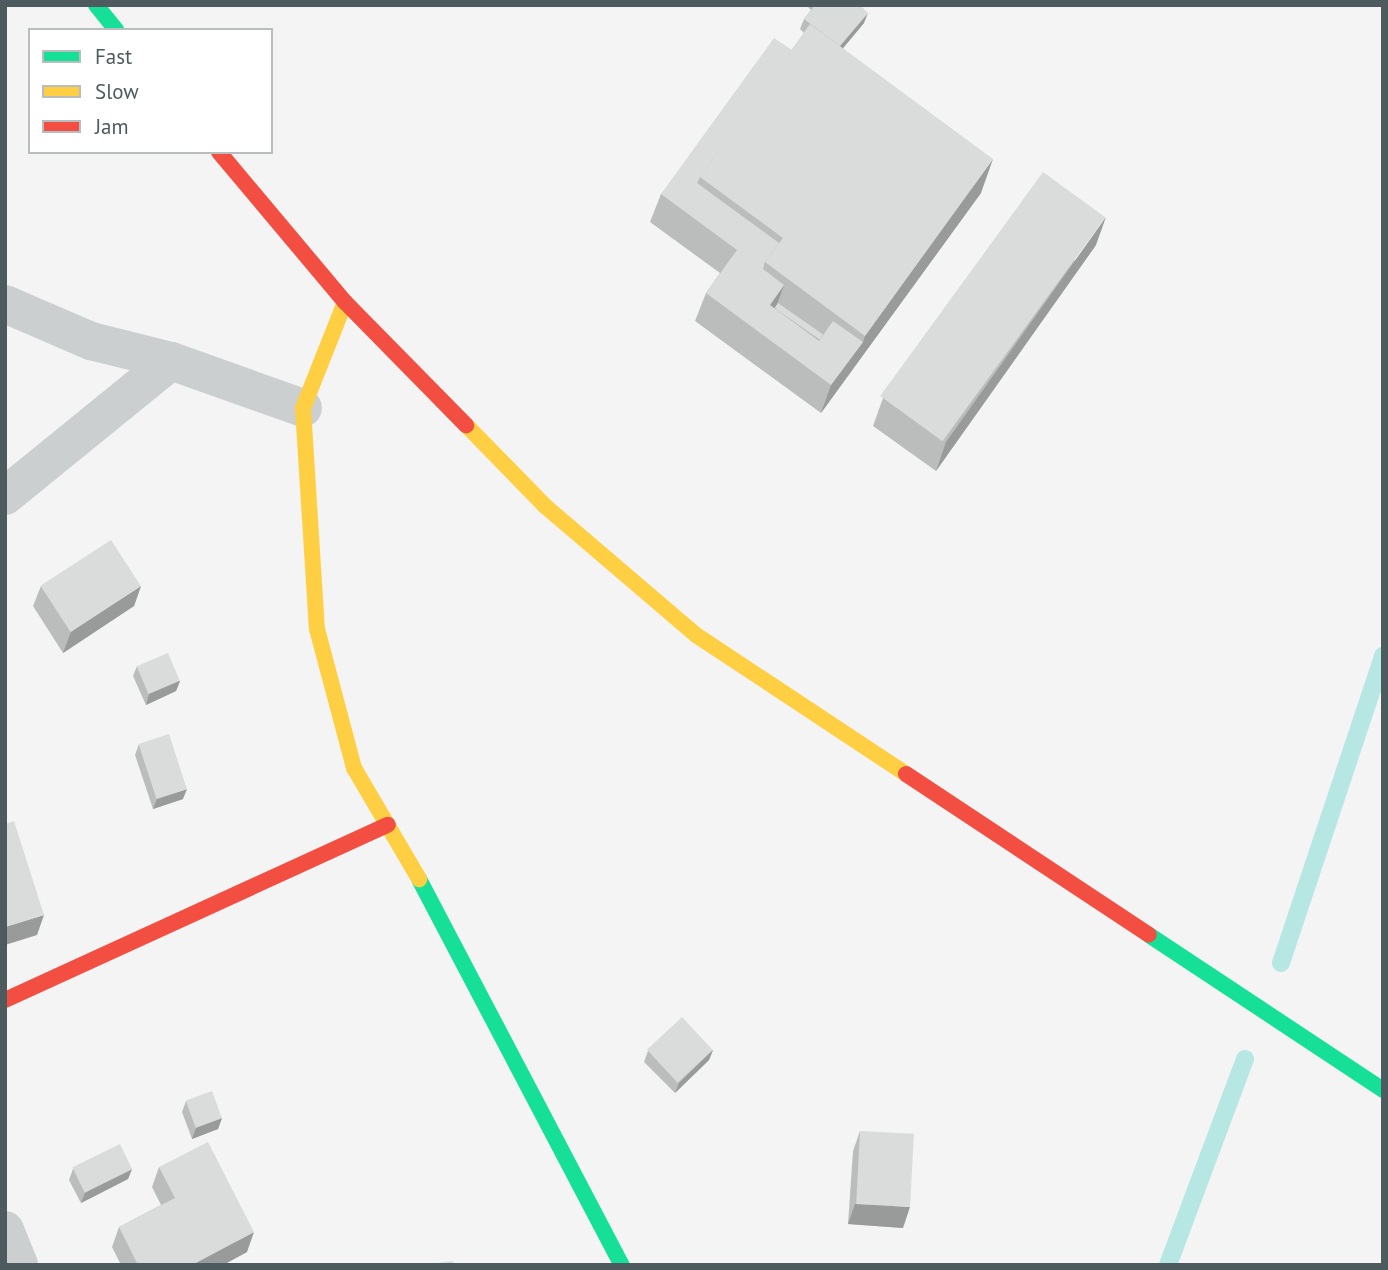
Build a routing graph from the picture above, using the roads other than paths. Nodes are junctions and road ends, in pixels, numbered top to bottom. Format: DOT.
graph roads {
  1 [pos="96,5"];
  2 [pos="114,28"];
  3 [pos="221,154"];
  4 [pos="345,302"];
  5 [pos="5,304"];
  6 [pos="171,361"];
  7 [pos="303,408"];
  8 [pos="5,496"];
  9 [pos="388,825"];
  10 [pos="5,1000"];
  11 [pos="1383,1090"];
  12 [pos="5,1230"];
  13 [pos="19,1265"];
  14 [pos="622,1265"];
  1 -- 2 [label="street"];
  3 -- 4 [label="street"];
  4 -- 7 [label="street"];
  4 -- 11 [label="street"];
  5 -- 6 [label="street"];
  6 -- 7 [label="street"];
  6 -- 8 [label="street"];
  7 -- 9 [label="street"];
  9 -- 10 [label="street"];
  9 -- 14 [label="street"];
  12 -- 13 [label="street"];
}
